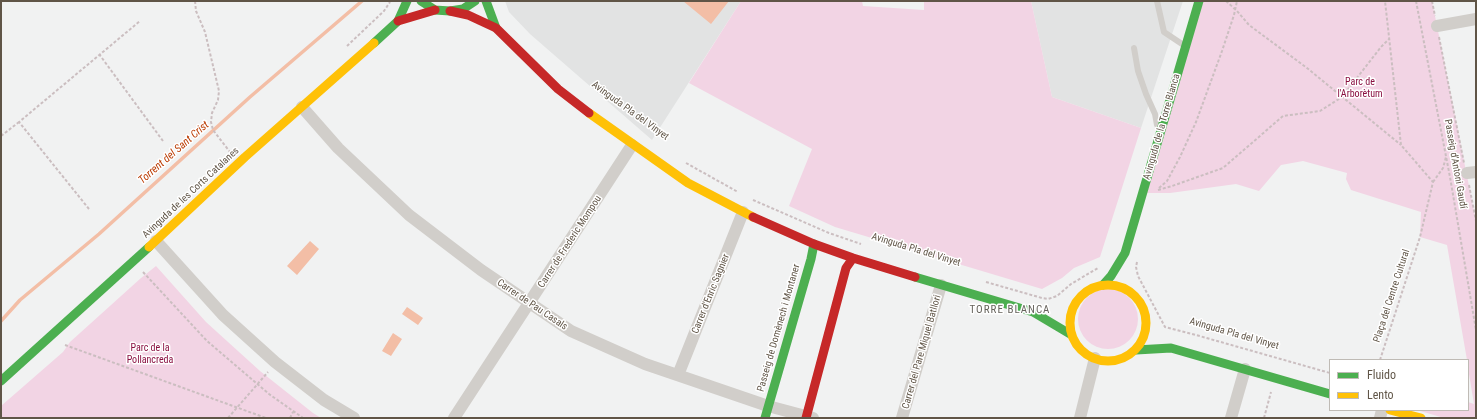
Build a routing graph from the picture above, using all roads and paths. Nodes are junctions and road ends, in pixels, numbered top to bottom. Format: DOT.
graph roads {
  1 [pos="194,1"];
  2 [pos="407,1"];
  3 [pos="421,1"];
  4 [pos="474,1"];
  5 [pos="486,1"];
  6 [pos="1157,1"];
  7 [pos="1199,1"];
  8 [pos="1226,1"];
  9 [pos="1237,1"];
  10 [pos="1385,1"];
  11 [pos="1416,1"];
  12 [pos="1432,1"];
  13 [pos="435,10"];
  14 [pos="1235,10"];
  15 [pos="450,11"];
  16 [pos="1476,19"];
  17 [pos="398,21"];
  18 [pos="140,22"];
  19 [pos="1437,26"];
  20 [pos="496,28"];
  21 [pos="1389,39"];
  22 [pos="1186,47"];
  23 [pos="1134,48"];
  24 [pos="99,54"];
  25 [pos="1342,96"];
  26 [pos="302,108"];
  27 [pos="19,122"];
  28 [pos="1,136"];
  29 [pos="163,141"];
  30 [pos="632,145"];
  31 [pos="1401,145"];
  32 [pos="1156,148"];
  33 [pos="230,153"];
  34 [pos="1446,156"];
  35 [pos="684,162"];
  36 [pos="1471,172"];
  37 [pos="1433,182"];
  38 [pos="742,194"];
  39 [pos="749,198"];
  40 [pos="89,209"];
  41 [pos="744,212"];
  42 [pos="1476,221"];
  43 [pos="156,241"];
  44 [pos="814,244"];
  45 [pos="862,245"];
  46 [pos="1125,253"];
  47 [pos="853,258"];
  48 [pos="1099,268"];
  49 [pos="1128,268"];
  50 [pos="143,272"];
  51 [pos="1130,280"];
  52 [pos="984,281"];
  53 [pos="941,285"];
  54 [pos="1103,285"];
  55 [pos="1133,293"];
  56 [pos="530,302"];
  57 [pos="1074,304"];
  58 [pos="1063,307"];
  59 [pos="1049,311"];
  60 [pos="1033,312"];
  61 [pos="1476,330"];
  62 [pos="1153,333"];
  63 [pos="1070,334"];
  64 [pos="65,345"];
  65 [pos="1171,348"];
  66 [pos="1136,350"];
  67 [pos="1095,358"];
  68 [pos="1380,359"];
  69 [pos="1245,369"];
  70 [pos="268,372"];
  71 [pos="1329,373"];
  72 [pos="678,375"];
  73 [pos="1275,378"];
  74 [pos="1,381"];
  75 [pos="257,384"];
  76 [pos="1329,394"];
  77 [pos="768,406"];
  78 [pos="238,407"];
  79 [pos="1394,411"];
  80 [pos="293,412"];
  81 [pos="808,417"];
  82 [pos="228,418"];
  83 [pos="266,418"];
  84 [pos="290,418"];
  85 [pos="303,418"];
  86 [pos="354,418"];
  87 [pos="454,418"];
  88 [pos="764,418"];
  89 [pos="902,418"];
  90 [pos="1080,418"];
  91 [pos="1231,418"];
  92 [pos="1264,418"];
  93 [pos="1421,418"];
  1 -- 33 [label="path"];
  2 -- 17 [label="main road, Avinguda de les Corts Catalanes"];
  3 -- 13 [label="main road"];
  4 -- 15 [label="main road"];
  5 -- 20 [label="main road"];
  6 -- 22 [label="lane"];
  7 -- 22 [label="main road, Avinguda de la Torre Blanca"];
  8 -- 14 [label="path"];
  9 -- 14 [label="path"];
  10 -- 21 [label="path"];
  11 -- 34 [label="path, Passeig d'Antoni Gaudí"];
  12 -- 19 [label="path"];
  13 -- 15 [label="main road"];
  13 -- 17 [label="main road, Avinguda de les Corts Catalanes"];
  14 -- 25 [label="path"];
  14 -- 25 [label="path"];
  15 -- 20 [label="main road"];
  16 -- 19 [label="street"];
  17 -- 26 [label="main road, Avinguda de les Corts Catalanes"];
  18 -- 24 [label="path"];
  19 -- 36 [label="path"];
  20 -- 30 [label="main road"];
  21 -- 25 [label="path"];
  21 -- 31 [label="path"];
  22 -- 32 [label="main road, Avinguda de la Torre Blanca"];
  23 -- 32 [label="lane"];
  24 -- 27 [label="path"];
  24 -- 29 [label="path"];
  25 -- 31 [label="path"];
  26 -- 43 [label="main road, Avinguda de les Corts Catalanes"];
  26 -- 56 [label="street, Carrer de Pau Casals"];
  27 -- 28 [label="path"];
  27 -- 40 [label="path"];
  30 -- 41 [label="main road"];
  30 -- 56 [label="street, Carrer de Frederic Mompou"];
  31 -- 37 [label="path"];
  32 -- 46 [label="main road, Avinguda de la Torre Blanca"];
  34 -- 37 [label="path, Plaça del Centre Cultural"];
  34 -- 61 [label="path, Passeig d'Antoni Gaudí"];
  35 -- 38 [label="path"];
  36 -- 42 [label="path"];
  37 -- 68 [label="path, Plaça del Centre Cultural"];
  39 -- 45 [label="path, Avinguda Pla del Vinyet"];
  41 -- 44 [label="main road"];
  41 -- 72 [label="street, Carrer d'Enric Sagnier"];
  43 -- 74 [label="main road, Avinguda de les Corts Catalanes"];
  43 -- 86 [label="street"];
  44 -- 47 [label="main road"];
  44 -- 77 [label="main road, Passeig de Domènech i Montaner"];
  46 -- 49 [label="main road, Avinguda de la Torre Blanca"];
  46 -- 54 [label="main road, Avinguda de la Torre Blanca"];
  46 -- 71 [label="path, Avinguda Pla del Vinyet"];
  47 -- 53 [label="main road"];
  47 -- 81 [label="main road"];
  48 -- 52 [label="path"];
  50 -- 75 [label="path"];
  51 -- 55 [label="main road"];
  53 -- 60 [label="main road"];
  53 -- 89 [label="street, Carrer del Pare Miquel Batllori"];
  54 -- 55 [label="main road"];
  54 -- 57 [label="main road"];
  55 -- 62 [label="main road"];
  56 -- 72 [label="street, Carrer de Pau Casals"];
  56 -- 87 [label="street, Carrer de Frederic Mompou"];
  57 -- 58 [label="main road"];
  57 -- 63 [label="main road"];
  59 -- 60 [label="main road"];
  60 -- 63 [label="main road"];
  62 -- 65 [label="main road"];
  62 -- 66 [label="main road"];
  63 -- 67 [label="main road"];
  64 -- 78 [label="path"];
  65 -- 66 [label="main road"];
  65 -- 69 [label="main road"];
  66 -- 67 [label="main road"];
  67 -- 90 [label="street"];
  69 -- 73 [label="main road"];
  69 -- 91 [label="street"];
  70 -- 75 [label="path"];
  72 -- 77 [label="street, Carrer de Pau Casals"];
  73 -- 76 [label="main road"];
  73 -- 92 [label="path"];
  75 -- 78 [label="path"];
  75 -- 80 [label="path"];
  77 -- 81 [label="street, Carrer de Pau Casals"];
  77 -- 88 [label="main road, Passeig de Domènech i Montaner"];
  78 -- 82 [label="path"];
  78 -- 83 [label="path"];
  79 -- 93 [label="main road"];
  80 -- 84 [label="path"];
  80 -- 85 [label="path"];
}
